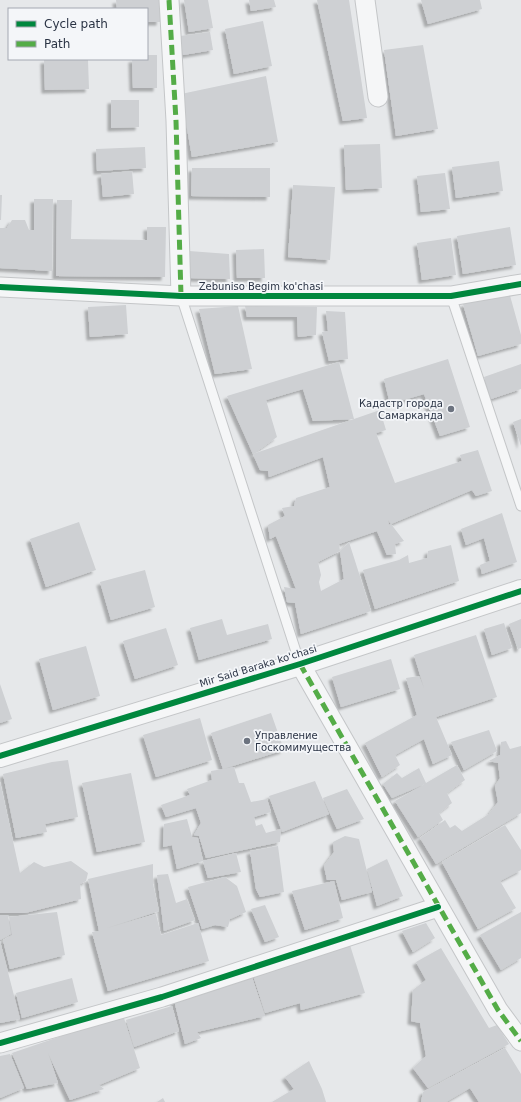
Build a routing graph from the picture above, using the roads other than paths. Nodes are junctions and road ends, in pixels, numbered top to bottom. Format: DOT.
graph roads {
  1 [pos="169,0"];
  2 [pos="365,0"];
  3 [pos="378,97"];
  4 [pos="521,284"];
  5 [pos="0,287"];
  6 [pos="181,296"];
  7 [pos="451,296"];
  8 [pos="521,506"];
  9 [pos="521,592"];
  10 [pos="300,664"];
  11 [pos="0,756"];
  12 [pos="438,907"];
  13 [pos="521,1041"];
  14 [pos="0,1043"];
  1 -- 6 [label="street"];
  2 -- 3 [label="street"];
  4 -- 7 [label="street, Zebuniso Begim ko'chasi"];
  5 -- 6 [label="street, Zebuniso Begim ko'chasi"];
  6 -- 7 [label="street, Zebuniso Begim ko'chasi"];
  6 -- 10 [label="lane"];
  7 -- 8 [label="lane"];
  9 -- 10 [label="street, Mir Said Baraka ko'chasi"];
  10 -- 11 [label="street, Mir Said Baraka ko'chasi"];
  10 -- 12 [label="street"];
  12 -- 13 [label="street"];
  12 -- 14 [label="street"];
}
